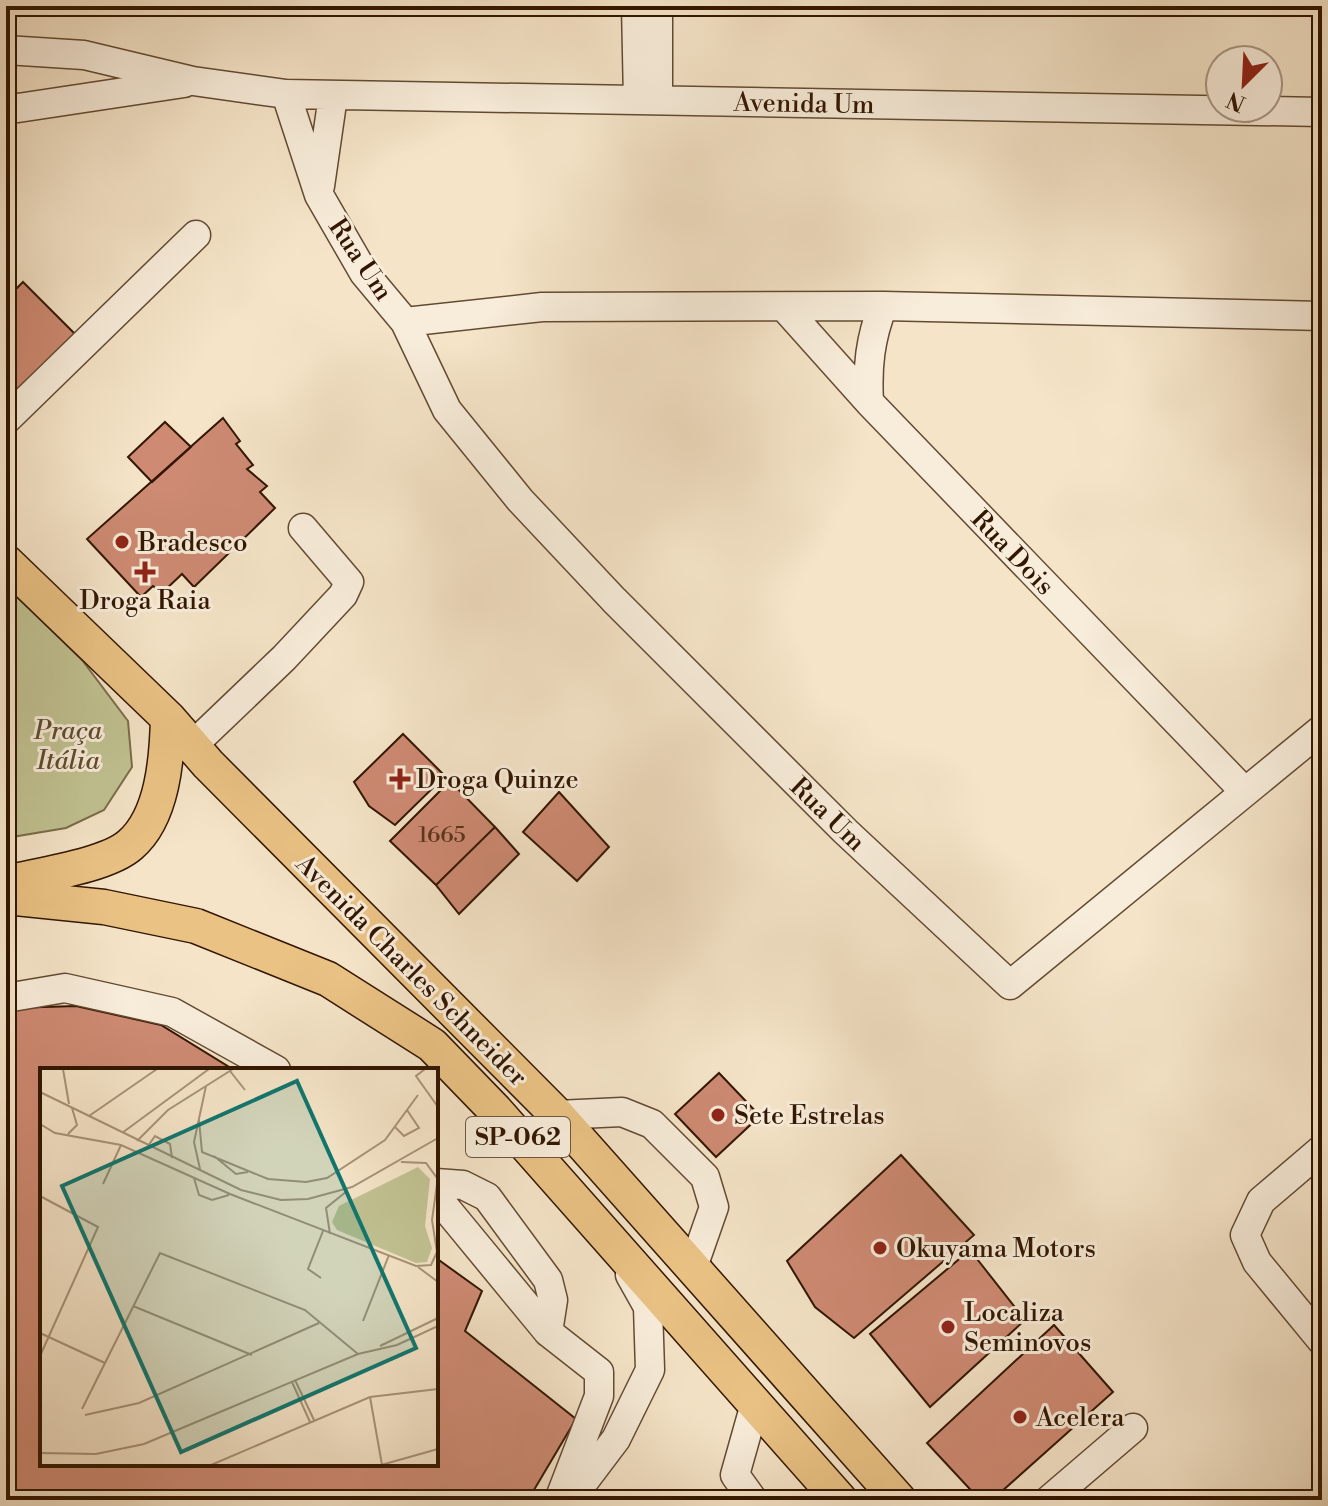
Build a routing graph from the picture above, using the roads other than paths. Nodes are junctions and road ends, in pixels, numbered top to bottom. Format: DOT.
graph roads {
  1 [pos="636,6"];
  2 [pos="658,6"];
  3 [pos="6,50"];
  4 [pos="193,81"];
  5 [pos="286,94"];
  6 [pos="333,96"];
  7 [pos="648,100"];
  8 [pos="6,107"];
  9 [pos="1322,112"];
  10 [pos="319,195"];
  11 [pos="196,235"];
  12 [pos="883,306"];
  13 [pos="784,307"];
  14 [pos="1322,316"];
  15 [pos="405,322"];
  16 [pos="869,402"];
  17 [pos="6,420"];
  18 [pos="303,528"];
  19 [pos="6,562"];
  20 [pos="168,718"];
  21 [pos="1322,729"];
  22 [pos="192,746"];
  23 [pos="1245,792"];
  24 [pos="6,883"];
  25 [pos="6,897"];
  26 [pos="6,998"];
  27 [pos="272,1068"];
  28 [pos="557,1115"];
  29 [pos="1322,1149"];
  30 [pos="438,1183"];
  31 [pos="438,1198"];
  32 [pos="607,1237"];
  33 [pos="693,1267"];
  34 [pos="548,1332"];
  35 [pos="1322,1341"];
  36 [pos="755,1404"];
  37 [pos="1133,1428"];
  38 [pos="559,1500"];
  39 [pos="570,1500"];
  40 [pos="753,1500"];
  41 [pos="840,1500"];
  42 [pos="899,1500"];
  43 [pos="1049,1500"];
  1 -- 7 [label="street"];
  2 -- 7 [label="street"];
  3 -- 4 [label="street"];
  4 -- 5 [label="street, Avenida Um"];
  4 -- 8 [label="street"];
  5 -- 6 [label="street, Avenida Um"];
  5 -- 10 [label="street, Rua Um"];
  6 -- 7 [label="street, Avenida Um"];
  6 -- 10 [label="street"];
  7 -- 9 [label="street, Avenida Um"];
  10 -- 15 [label="street, Rua Um"];
  11 -- 17 [label="street"];
  12 -- 13 [label="street, Rua Um"];
  12 -- 14 [label="street, Rua Um"];
  12 -- 16 [label="street"];
  13 -- 15 [label="street, Rua Um"];
  13 -- 16 [label="street, Rua Dois"];
  15 -- 23 [label="street, Rua Um"];
  16 -- 23 [label="street, Rua Dois"];
  18 -- 22 [label="street"];
  19 -- 20 [label="main road, Avenida Charles Schneider / SP-062"];
  20 -- 22 [label="main road, Avenida Charles Schneider / SP-062"];
  20 -- 24 [label="main road"];
  21 -- 23 [label="street, Rua Um"];
  22 -- 28 [label="main road, Avenida Charles Schneider / SP-062"];
  25 -- 32 [label="main road, Avenida Charles Schneider / SP-062"];
  26 -- 27 [label="street"];
  28 -- 33 [label="main road, Avenida Charles Schneider / SP-062"];
  28 -- 33 [label="street"];
  29 -- 35 [label="street"];
  30 -- 34 [label="street"];
  31 -- 34 [label="street"];
  32 -- 36 [label="main road, Avenida Charles Schneider / SP-062"];
  32 -- 39 [label="street"];
  33 -- 42 [label="main road, Avenida Charles Schneider / SP-062"];
  34 -- 38 [label="street"];
  36 -- 40 [label="street"];
  36 -- 41 [label="main road, Avenida Charles Schneider / SP-062"];
  37 -- 43 [label="street"];
}
